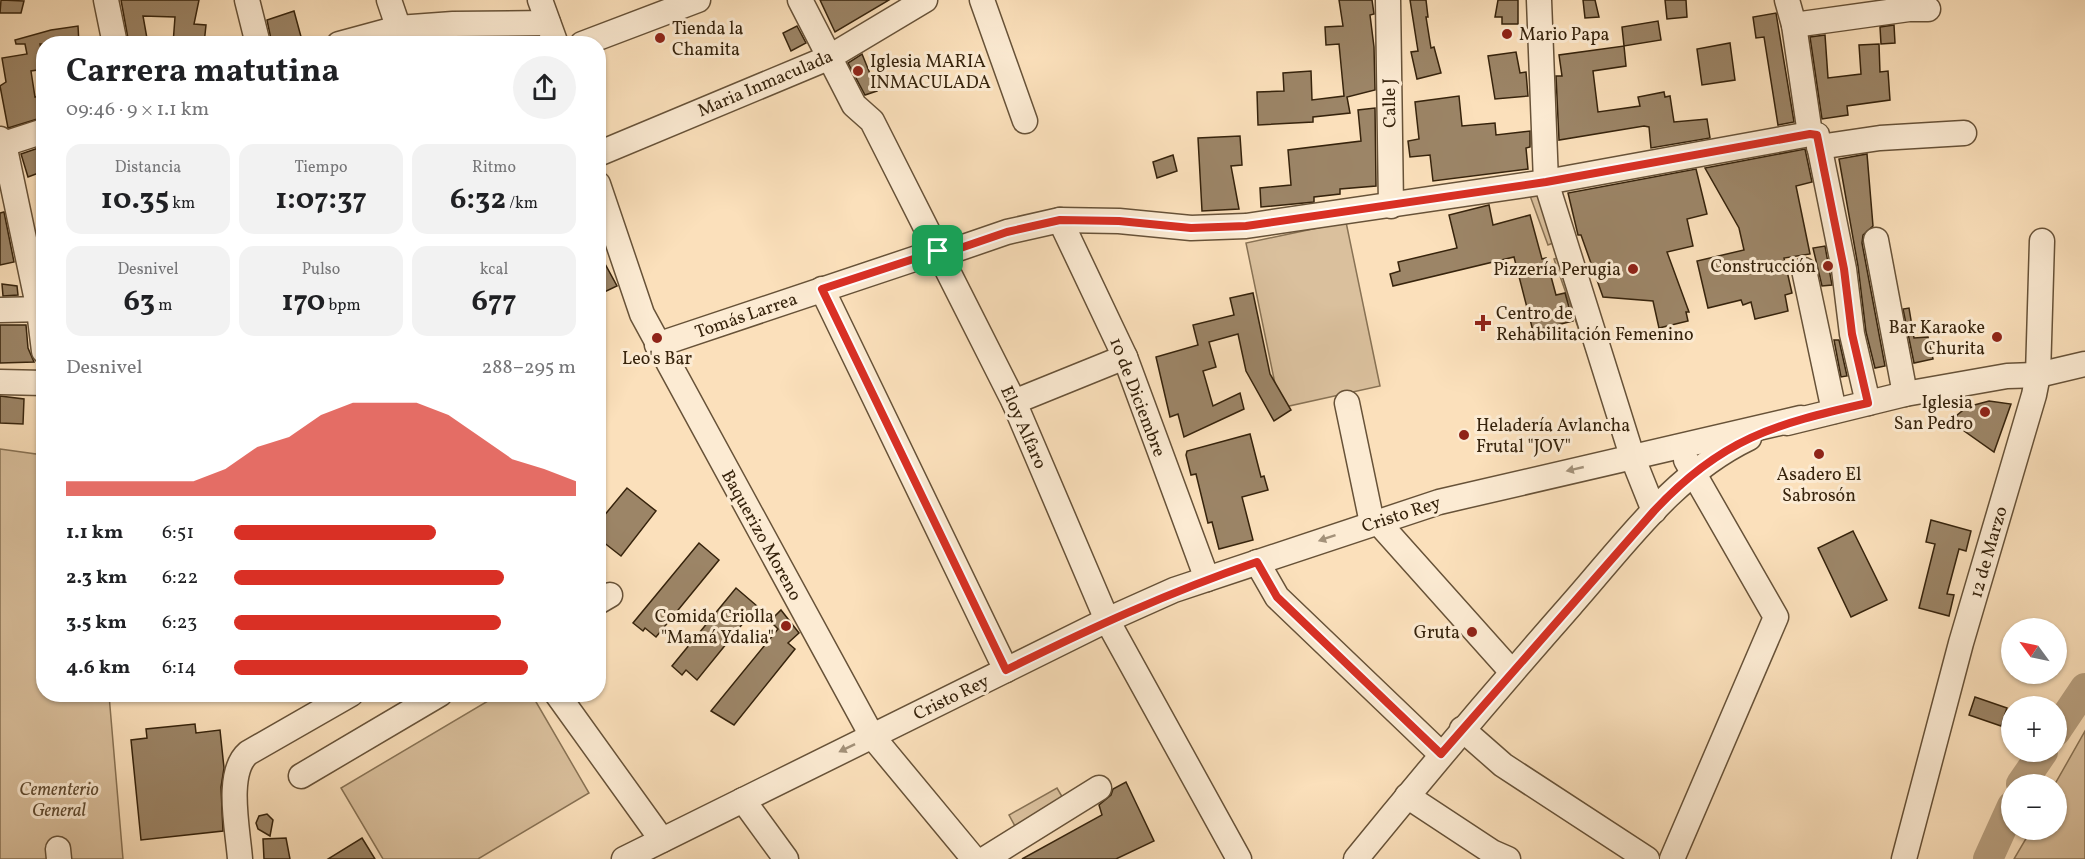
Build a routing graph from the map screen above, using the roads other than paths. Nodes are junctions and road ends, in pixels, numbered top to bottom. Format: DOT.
graph roads {
  1 [pos="106,0"];
  2 [pos="247,0"];
  3 [pos="389,0"];
  4 [pos="698,0"];
  5 [pos="801,0"];
  6 [pos="926,0"];
  7 [pos="982,0"];
  8 [pos="1388,0"];
  9 [pos="1539,0"];
  10 [pos="1787,0"];
  11 [pos="661,7"];
  12 [pos="1928,9"];
  13 [pos="548,22"];
  14 [pos="1794,25"];
  15 [pos="113,36"];
  16 [pos="256,36"];
  17 [pos="401,36"];
  18 [pos="599,36"];
  19 [pos="828,58"];
  20 [pos="1025,121"];
  21 [pos="36,133"];
  22 [pos="1964,133"];
  23 [pos="1814,140"];
  24 [pos="2,141"];
  25 [pos="606,151"];
  26 [pos="1546,182"];
  27 [pos="6,190"];
  28 [pos="1391,206"];
  29 [pos="606,210"];
  30 [pos="1060,220"];
  31 [pos="1876,240"];
  32 [pos="2042,241"];
  33 [pos="939,253"];
  34 [pos="1804,270"];
  35 [pos="822,289"];
  36 [pos="36,293"];
  37 [pos="0,310"];
  38 [pos="36,310"];
  39 [pos="657,345"];
  40 [pos="1125,357"];
  41 [pos="2085,364"];
  42 [pos="2038,375"];
  43 [pos="0,382"];
  44 [pos="36,383"];
  45 [pos="1905,394"];
  46 [pos="1014,402"];
  47 [pos="1347,403"];
  48 [pos="1868,403"];
  49 [pos="1834,411"];
  50 [pos="1801,418"];
  51 [pos="1680,445"];
  52 [pos="1632,456"];
  53 [pos="1692,473"];
  54 [pos="1654,511"];
  55 [pos="1374,522"];
  56 [pos="1257,562"];
  57 [pos="1207,579"];
  58 [pos="1107,620"];
  59 [pos="1006,670"];
  60 [pos="1510,675"];
  61 [pos="337,702"];
  62 [pos="426,702"];
  63 [pos="563,702"];
  64 [pos="1462,729"];
  65 [pos="872,736"];
  66 [pos="1441,754"];
  67 [pos="301,776"];
  68 [pos="1099,788"];
  69 [pos="1407,796"];
  70 [pos="743,800"];
  71 [pos="662,840"];
  72 [pos="240,859"];
  73 [pos="624,859"];
  74 [pos="786,859"];
  75 [pos="974,859"];
  76 [pos="985,859"];
  77 [pos="1239,859"];
  78 [pos="1356,859"];
  79 [pos="1508,859"];
  80 [pos="1647,859"];
  81 [pos="1672,859"];
  82 [pos="1904,859"];
  1 -- 15 [label="street"];
  2 -- 16 [label="street"];
  3 -- 17 [label="street"];
  4 -- 11 [label="street"];
  5 -- 19 [label="street, Eloy Alfaro"];
  6 -- 19 [label="street, Maria Inmaculada"];
  7 -- 20 [label="street"];
  8 -- 28 [label="street, Calle J"];
  9 -- 26 [label="street"];
  10 -- 14 [label="street"];
  11 -- 18 [label="street"];
  12 -- 14 [label="street"];
  13 -- 17 [label="street"];
  14 -- 23 [label="street"];
  19 -- 25 [label="street, Maria Inmaculada"];
  19 -- 33 [label="street, Eloy Alfaro"];
  21 -- 24 [label="street"];
  22 -- 23 [label="street, Tomás Larrea"];
  23 -- 26 [label="street, Tomás Larrea"];
  23 -- 48 [label="street"];
  24 -- 27 [label="street"];
  26 -- 28 [label="street, Tomás Larrea"];
  26 -- 52 [label="street"];
  27 -- 36 [label="street"];
  28 -- 30 [label="street, Tomás Larrea"];
  29 -- 39 [label="street, Baquerizo Moreno"];
  30 -- 33 [label="street, Tomás Larrea"];
  30 -- 40 [label="street, 10 de Diciembre"];
  31 -- 45 [label="street"];
  32 -- 42 [label="street, 12 de Marzo"];
  33 -- 35 [label="street, Tomás Larrea"];
  33 -- 46 [label="street, Eloy Alfaro"];
  34 -- 49 [label="street"];
  35 -- 39 [label="street, Tomás Larrea"];
  35 -- 59 [label="street"];
  37 -- 38 [label="street"];
  39 -- 65 [label="street, Baquerizo Moreno"];
  40 -- 46 [label="street"];
  40 -- 57 [label="street, 10 de Diciembre"];
  41 -- 42 [label="street"];
  42 -- 45 [label="street"];
  42 -- 82 [label="street, 12 de Marzo"];
  43 -- 44 [label="street"];
  45 -- 48 [label="street"];
  46 -- 58 [label="street, Eloy Alfaro"];
  47 -- 55 [label="street"];
  48 -- 49 [label="street"];
  49 -- 50 [label="street"];
  50 -- 51 [label="street, Cristo Rey"];
  50 -- 53 [label="street"];
  51 -- 52 [label="street, Cristo Rey"];
  51 -- 53 [label="street"];
  52 -- 54 [label="street"];
  52 -- 55 [label="street, Cristo Rey, one-way"];
  53 -- 54 [label="street"];
  53 -- 81 [label="street"];
  54 -- 60 [label="street"];
  55 -- 56 [label="street, Cristo Rey, one-way"];
  55 -- 60 [label="street"];
  56 -- 57 [label="street, Cristo Rey"];
  56 -- 66 [label="street"];
  57 -- 58 [label="street, Cristo Rey"];
  58 -- 59 [label="street, Cristo Rey"];
  58 -- 77 [label="street, Eloy Alfaro"];
  59 -- 65 [label="street, Cristo Rey"];
  60 -- 64 [label="street"];
  61 -- 72 [label="street"];
  62 -- 67 [label="street"];
  63 -- 71 [label="street"];
  64 -- 66 [label="street"];
  64 -- 80 [label="street"];
  65 -- 70 [label="street, Cristo Rey, one-way"];
  65 -- 75 [label="street, Baquerizo Moreno"];
  66 -- 69 [label="street"];
  68 -- 76 [label="street"];
  69 -- 78 [label="street"];
  69 -- 79 [label="street"];
  70 -- 71 [label="street, Cristo Rey"];
  70 -- 74 [label="street"];
  71 -- 73 [label="street, Cristo Rey"];
}
